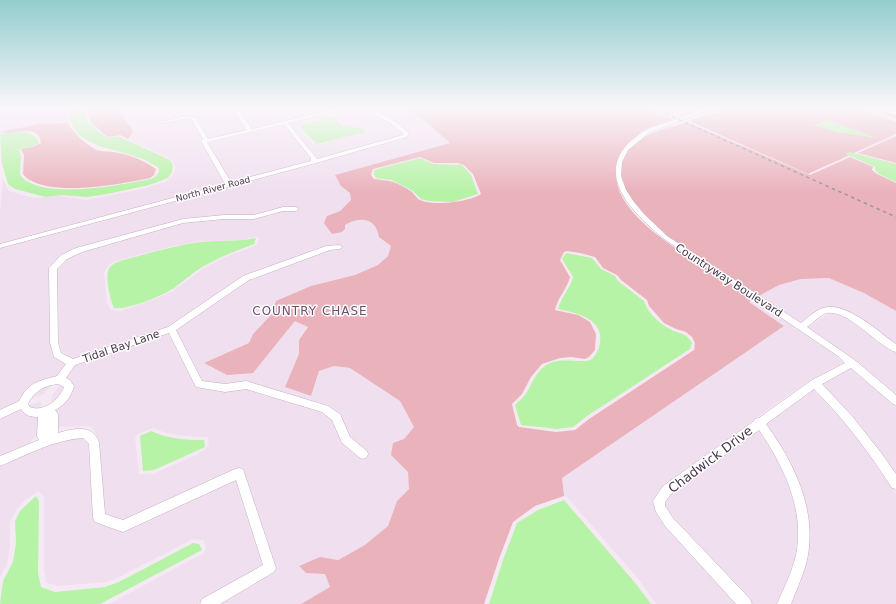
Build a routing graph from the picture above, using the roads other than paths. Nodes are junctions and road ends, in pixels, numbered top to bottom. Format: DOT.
graph roads {
  1 [pos="204,136"];
  2 [pos="228,136"];
  3 [pos="296,136"];
  4 [pos="405,136"];
  5 [pos="643,136"];
  6 [pos="204,142"];
  7 [pos="314,162"];
  8 [pos="229,185"];
  9 [pos="296,209"];
  10 [pos="0,246"];
  11 [pos="339,247"];
  12 [pos="802,326"];
  13 [pos="171,329"];
  14 [pos="896,349"];
  15 [pos="72,363"];
  16 [pos="853,363"];
  17 [pos="60,380"];
  18 [pos="815,383"];
  19 [pos="896,401"];
  20 [pos="23,404"];
  21 [pos="48,411"];
  22 [pos="0,415"];
  23 [pos="759,422"];
  24 [pos="49,439"];
  25 [pos="363,454"];
  26 [pos="0,461"];
  27 [pos="896,484"];
  28 [pos="208,604"];
  29 [pos="745,604"];
  30 [pos="784,604"];
  1 -- 6 [label="street"];
  2 -- 6 [label="street"];
  3 -- 7 [label="street"];
  4 -- 7 [label="street, North River Road"];
  5 -- 12 [label="street, Countryway Boulevard"];
  6 -- 8 [label="street"];
  7 -- 8 [label="street, North River Road"];
  8 -- 10 [label="street, North River Road"];
  9 -- 15 [label="street, Tidal Bay Lane"];
  11 -- 13 [label="street, Tidal Bay Lane"];
  12 -- 14 [label="street"];
  12 -- 16 [label="street, Countryway Boulevard"];
  13 -- 15 [label="street, Tidal Bay Lane"];
  13 -- 25 [label="street"];
  15 -- 17 [label="street"];
  16 -- 18 [label="street, Chadwick Drive"];
  16 -- 19 [label="street, Countryway Boulevard"];
  17 -- 20 [label="street"];
  17 -- 21 [label="street"];
  18 -- 23 [label="street, Chadwick Drive"];
  18 -- 27 [label="street"];
  20 -- 21 [label="street"];
  20 -- 22 [label="street"];
  21 -- 24 [label="street"];
  23 -- 29 [label="street, Chadwick Drive"];
  23 -- 30 [label="street"];
  24 -- 26 [label="street"];
  24 -- 28 [label="street"];
}
